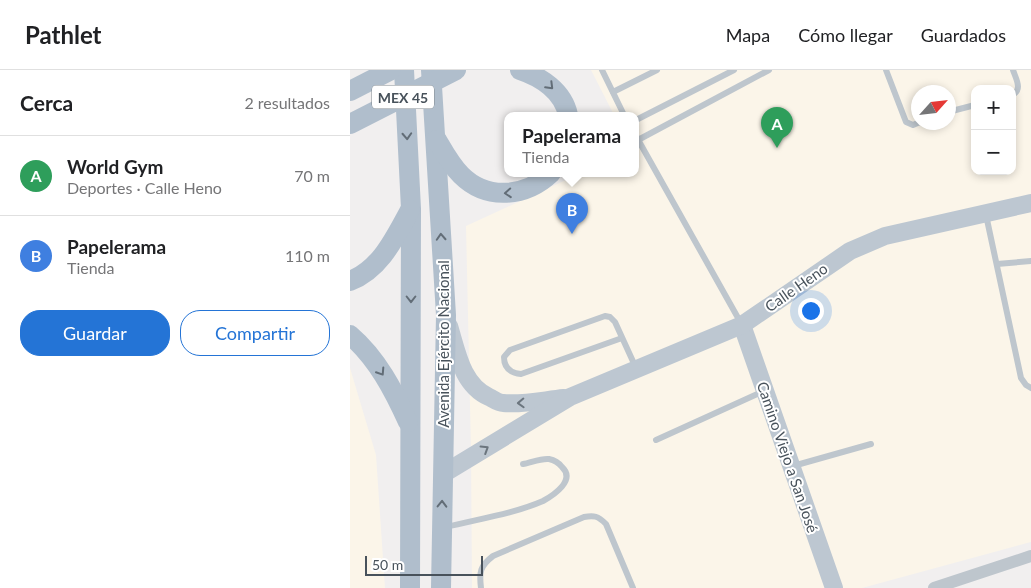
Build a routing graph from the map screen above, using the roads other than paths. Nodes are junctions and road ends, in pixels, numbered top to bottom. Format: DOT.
graph roads {
  1 [pos="391,70"];
  2 [pos="404,70"];
  3 [pos="431,70"];
  4 [pos="456,70"];
  5 [pos="520,70"];
  6 [pos="602,70"];
  7 [pos="657,70"];
  8 [pos="734,70"];
  9 [pos="769,70"];
  10 [pos="886,70"];
  11 [pos="1013,70"];
  12 [pos="350,91"];
  13 [pos="613,92"];
  14 [pos="1016,93"];
  15 [pos="971,105"];
  16 [pos="956,110"];
  17 [pos="567,112"];
  18 [pos="623,112"];
  19 [pos="639,118"];
  20 [pos="350,124"];
  21 [pos="911,124"];
  22 [pos="639,137"];
  23 [pos="436,138"];
  24 [pos="639,142"];
  25 [pos="546,177"];
  26 [pos="1031,203"];
  27 [pos="411,209"];
  28 [pos="986,214"];
  29 [pos="1031,261"];
  30 [pos="997,264"];
  31 [pos="350,281"];
  32 [pos="446,315"];
  33 [pos="742,325"];
  34 [pos="350,335"];
  35 [pos="622,338"];
  36 [pos="636,369"];
  37 [pos="1031,388"];
  38 [pos="765,391"];
  39 [pos="570,398"];
  40 [pos="411,429"];
  41 [pos="656,440"];
  42 [pos="871,444"];
  43 [pos="523,464"];
  44 [pos="791,466"];
  45 [pos="443,474"];
  46 [pos="442,527"];
  47 [pos="1031,556"];
  48 [pos="410,588"];
  49 [pos="441,588"];
  50 [pos="481,588"];
  51 [pos="633,588"];
  52 [pos="834,588"];
  53 [pos="934,588"];
  1 -- 12 [label="main road, MEX 45"];
  2 -- 27 [label="main road, one-way"];
  3 -- 23 [label="main road, Avenida Ejército Nacional"];
  4 -- 20 [label="main road, MEX 45, bridge"];
  5 -- 17 [label="main road, one-way"];
  6 -- 13 [label="lane"];
  7 -- 13 [label="lane"];
  8 -- 19 [label="lane"];
  9 -- 22 [label="lane"];
  10 -- 21 [label="lane"];
  11 -- 14 [label="lane"];
  13 -- 18 [label="lane"];
  15 -- 16 [label="lane"];
  25 -- 23 [label="main road, one-way"];
  32 -- 23 [label="main road, Avenida Ejército Nacional, one-way"];
  24 -- 33 [label="lane"];
  26 -- 28 [label="street, Calle Heno"];
  27 -- 31 [label="main road"];
  27 -- 40 [label="main road, one-way"];
  28 -- 30 [label="lane"];
  28 -- 33 [label="street, Calle Heno"];
  29 -- 30 [label="lane"];
  30 -- 37 [label="lane"];
  39 -- 32 [label="street, Calle Heno, one-way"];
  32 -- 45 [label="main road, Avenida Ejército Nacional"];
  33 -- 36 [label="street, Calle Heno"];
  33 -- 38 [label="street, Camino Viejo a San José"];
  34 -- 40 [label="main road, one-way"];
  35 -- 35 [label="lane"];
  35 -- 36 [label="lane"];
  36 -- 39 [label="street, Calle Heno"];
  38 -- 41 [label="lane"];
  38 -- 44 [label="street, Camino Viejo a San José"];
  45 -- 39 [label="street, Calle Heno, one-way"];
  40 -- 48 [label="main road"];
  42 -- 44 [label="lane"];
  43 -- 46 [label="lane"];
  44 -- 52 [label="street, Camino Viejo a San José"];
  46 -- 45 [label="main road, Avenida Ejército Nacional, one-way"];
  46 -- 49 [label="main road, Avenida Ejército Nacional"];
  47 -- 53 [label="street"];
  50 -- 51 [label="lane"];
}
